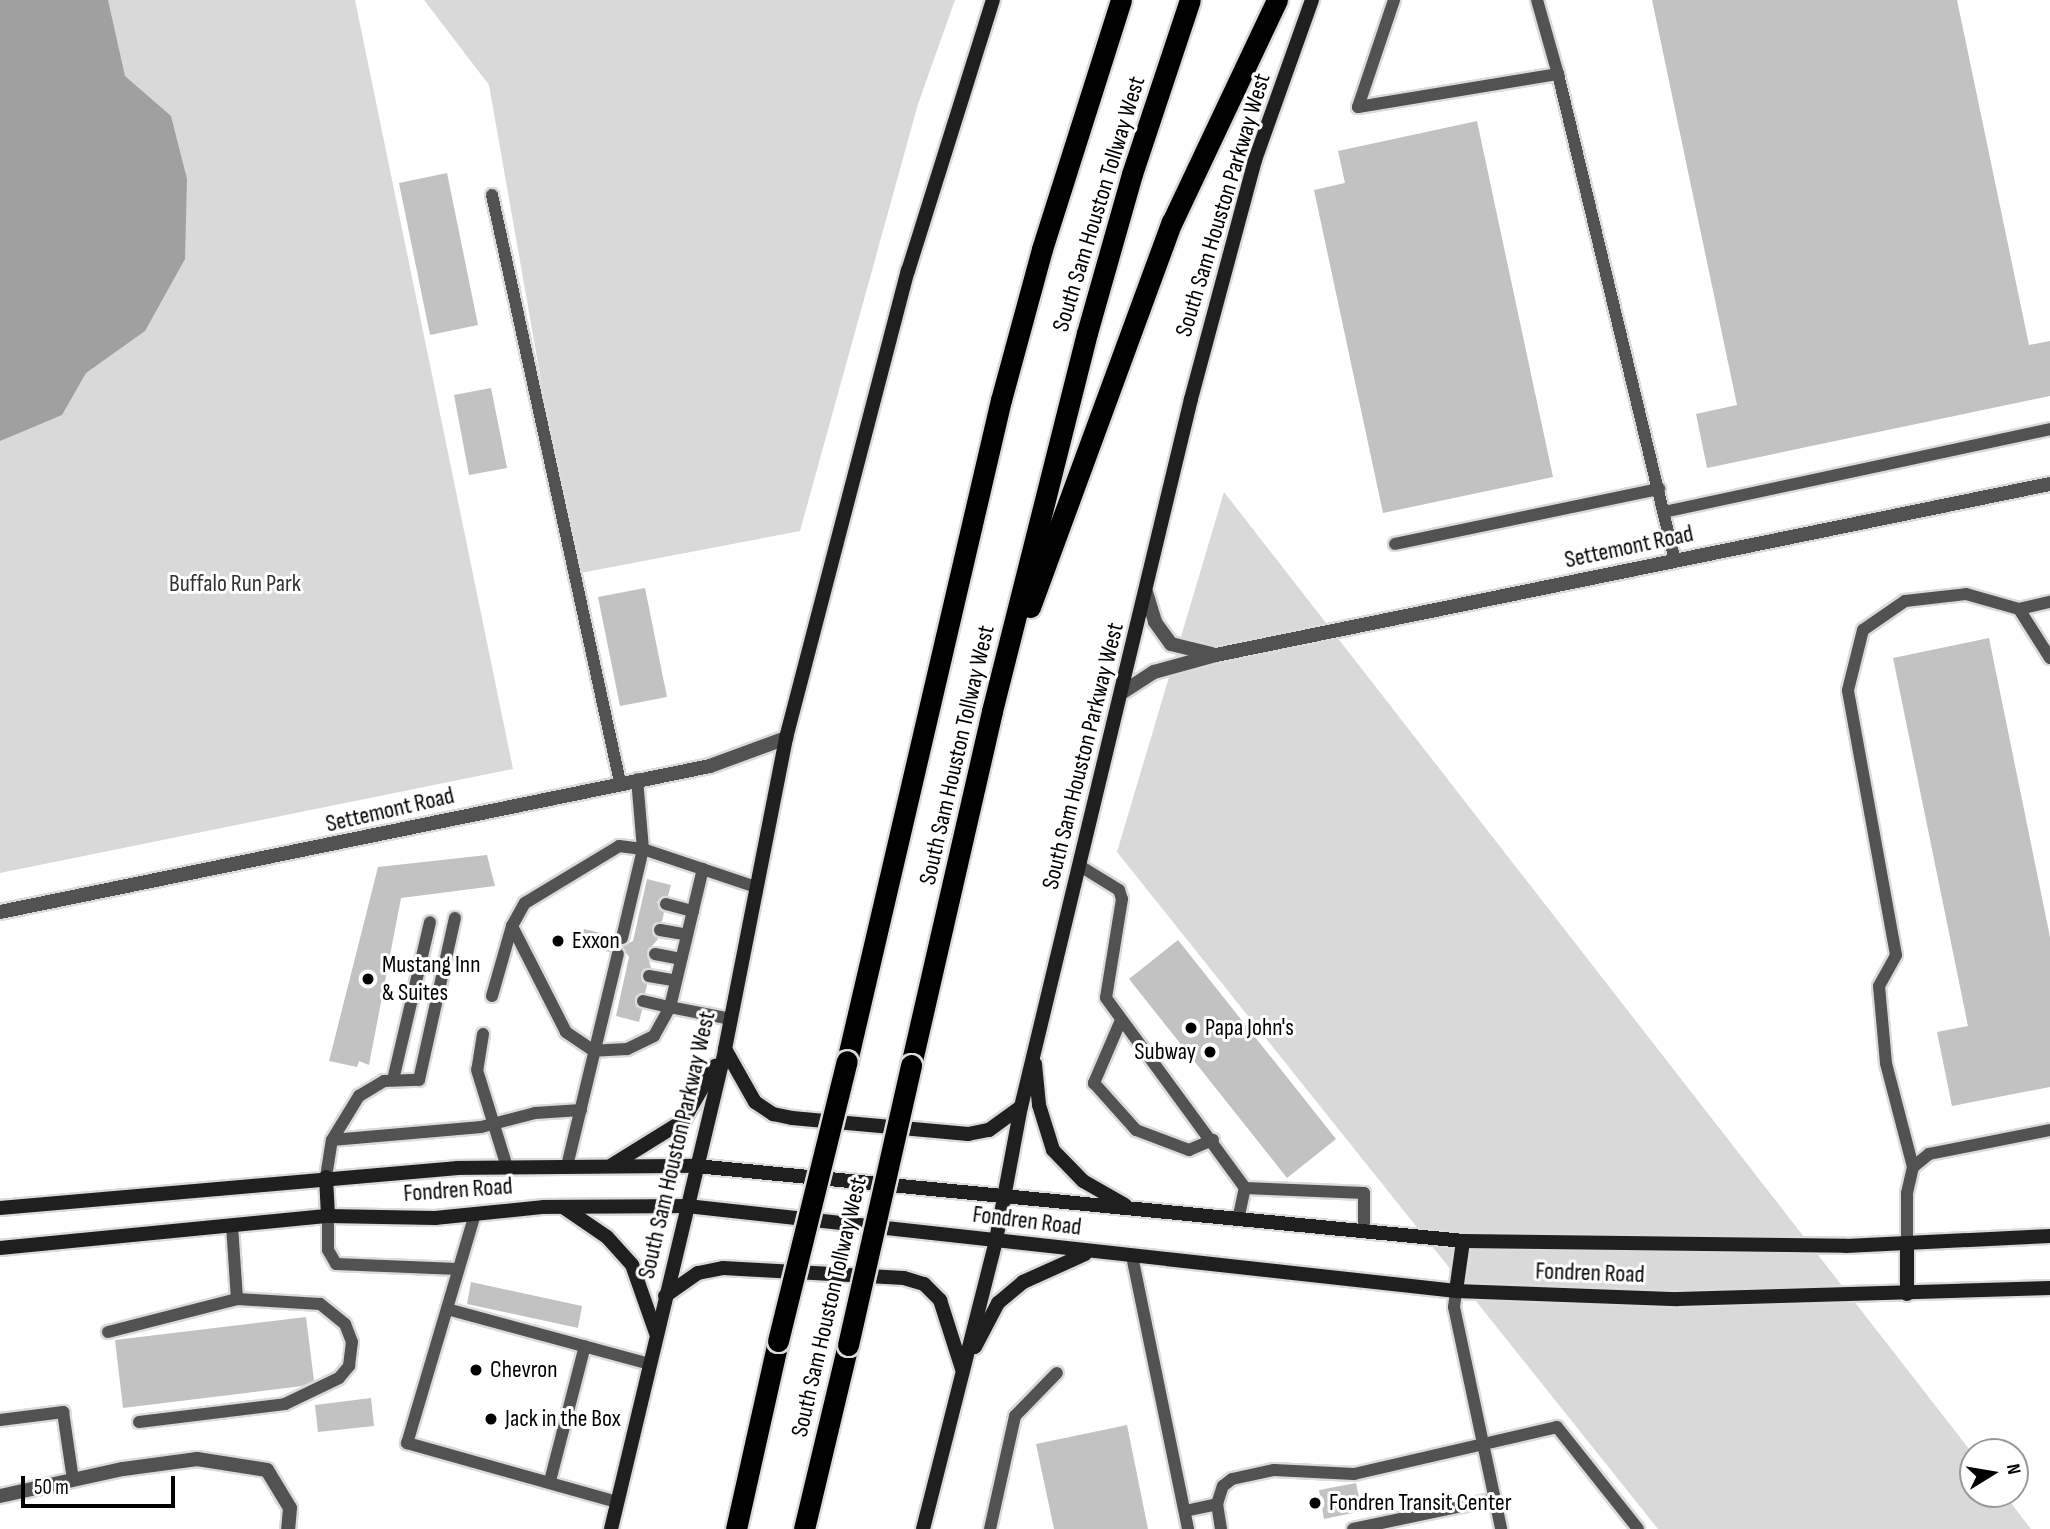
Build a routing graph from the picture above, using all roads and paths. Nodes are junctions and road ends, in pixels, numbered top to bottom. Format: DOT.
graph roads {
  1 [pos="993,0"];
  2 [pos="1107,0"];
  3 [pos="1121,0"];
  4 [pos="1190,0"];
  5 [pos="1277,0"];
  6 [pos="1312,0"];
  7 [pos="1394,0"];
  8 [pos="1537,0"];
  9 [pos="1558,74"];
  10 [pos="492,195"];
  11 [pos="1042,249"];
  12 [pos="2050,429"];
  13 [pos="2050,484"];
  14 [pos="1659,489"];
  15 [pos="1664,512"];
  16 [pos="1395,544"];
  17 [pos="1675,561"];
  18 [pos="1146,592"];
  19 [pos="2050,602"];
  20 [pos="2019,608"];
  21 [pos="1216,655"];
  22 [pos="2050,657"];
  23 [pos="1123,692"];
  24 [pos="992,711"];
  25 [pos="786,738"];
  26 [pos="638,779"];
  27 [pos="620,782"];
  28 [pos="643,849"];
  29 [pos="1080,866"];
  30 [pos="703,869"];
  31 [pos="757,887"];
  32 [pos="666,904"];
  33 [pos="693,911"];
  34 [pos="0,912"];
  35 [pos="455,918"];
  36 [pos="430,922"];
  37 [pos="512,926"];
  38 [pos="660,930"];
  39 [pos="687,935"];
  40 [pos="622,938"];
  41 [pos="618,954"];
  42 [pos="654,954"];
  43 [pos="681,959"];
  44 [pos="649,975"];
  45 [pos="676,981"];
  46 [pos="492,996"];
  47 [pos="643,1001"];
  48 [pos="670,1007"];
  49 [pos="731,1019"];
  50 [pos="1121,1020"];
  51 [pos="483,1034"];
  52 [pos="725,1049"];
  53 [pos="594,1051"];
  54 [pos="1034,1054"];
  55 [pos="393,1080"];
  56 [pos="1021,1107"];
  57 [pos="581,1110"];
  58 [pos="495,1123"];
  59 [pos="2050,1130"];
  60 [pos="332,1140"];
  61 [pos="1213,1140"];
  62 [pos="567,1166"];
  63 [pos="609,1166"];
  64 [pos="696,1166"];
  65 [pos="507,1167"];
  66 [pos="1913,1167"];
  67 [pos="326,1177"];
  68 [pos="1245,1188"];
  69 [pos="1004,1193"];
  70 [pos="687,1206"];
  71 [pos="563,1207"];
  72 [pos="1129,1207"];
  73 [pos="0,1208"];
  74 [pos="475,1214"];
  75 [pos="328,1216"];
  76 [pos="1238,1220"];
  77 [pos="232,1226"];
  78 [pos="1364,1233"];
  79 [pos="2050,1236"];
  80 [pos="996,1240"];
  81 [pos="1463,1241"];
  82 [pos="1907,1243"];
  83 [pos="0,1248"];
  84 [pos="1094,1252"];
  85 [pos="1132,1256"];
  86 [pos="458,1269"];
  87 [pos="2050,1288"];
  88 [pos="1456,1291"];
  89 [pos="1908,1294"];
  90 [pos="665,1296"];
  91 [pos="237,1299"];
  92 [pos="447,1309"];
  93 [pos="108,1332"];
  94 [pos="657,1334"];
  95 [pos="585,1346"];
  96 [pos="650,1364"];
  97 [pos="962,1370"];
  98 [pos="1057,1373"];
  99 [pos="0,1420"];
  100 [pos="139,1422"];
  101 [pos="1484,1446"];
  102 [pos="73,1480"];
  103 [pos="550,1481"];
  104 [pos="0,1496"];
  105 [pos="1495,1499"];
  106 [pos="617,1502"];
  107 [pos="1217,1504"];
  108 [pos="1185,1511"];
  109 [pos="736,1528"];
  110 [pos="288,1529"];
  111 [pos="611,1529"];
  112 [pos="804,1529"];
  113 [pos="923,1529"];
  114 [pos="990,1529"];
  115 [pos="1188,1529"];
  116 [pos="1222,1529"];
  117 [pos="1353,1529"];
  118 [pos="1501,1529"];
  119 [pos="1638,1529"];
  1 -- 25 [label="main road, South Sam Houston Parkway West"];
  2 -- 11 [label="highway"];
  3 -- 11 [label="highway, South Sam Houston Tollway West"];
  4 -- 24 [label="highway, South Sam Houston Tollway West"];
  5 -- 24 [label="highway"];
  6 -- 18 [label="main road, South Sam Houston Parkway West"];
  7 -- 9 [label="lane"];
  8 -- 9 [label="lane"];
  9 -- 14 [label="lane"];
  10 -- 27 [label="lane"];
  11 -- 109 [label="highway, South Sam Houston Tollway West, bridge"];
  12 -- 15 [label="lane"];
  13 -- 17 [label="street, Settemont Road"];
  14 -- 15 [label="lane"];
  14 -- 16 [label="lane"];
  15 -- 17 [label="lane"];
  17 -- 21 [label="street, Settemont Road"];
  18 -- 21 [label="street, Settemont Road"];
  18 -- 23 [label="main road, South Sam Houston Parkway West"];
  19 -- 20 [label="lane"];
  20 -- 22 [label="lane"];
  20 -- 66 [label="lane"];
  21 -- 23 [label="street, Settemont Road"];
  23 -- 29 [label="main road, South Sam Houston Parkway West"];
  24 -- 112 [label="highway, South Sam Houston Tollway West, bridge"];
  25 -- 26 [label="street, Settemont Road"];
  25 -- 31 [label="main road, South Sam Houston Parkway West"];
  26 -- 27 [label="street, Settemont Road"];
  26 -- 28 [label="lane"];
  27 -- 34 [label="street, Settemont Road"];
  28 -- 30 [label="lane"];
  28 -- 37 [label="lane"];
  28 -- 40 [label="lane"];
  29 -- 50 [label="lane"];
  29 -- 54 [label="main road, South Sam Houston Parkway West"];
  30 -- 31 [label="lane"];
  30 -- 33 [label="lane"];
  31 -- 49 [label="main road, South Sam Houston Parkway West"];
  32 -- 33 [label="lane"];
  33 -- 39 [label="lane"];
  35 -- 55 [label="lane"];
  36 -- 55 [label="lane"];
  37 -- 46 [label="lane"];
  37 -- 53 [label="lane"];
  38 -- 39 [label="lane"];
  39 -- 43 [label="lane"];
  41 -- 53 [label="lane"];
  42 -- 43 [label="lane"];
  43 -- 45 [label="lane"];
  44 -- 45 [label="lane"];
  45 -- 48 [label="lane"];
  47 -- 48 [label="lane"];
  48 -- 49 [label="lane"];
  48 -- 53 [label="lane"];
  49 -- 52 [label="main road, South Sam Houston Parkway West"];
  50 -- 61 [label="lane"];
  50 -- 61 [label="lane"];
  51 -- 58 [label="lane"];
  52 -- 56 [label="main road"];
  52 -- 63 [label="main road"];
  52 -- 64 [label="main road, South Sam Houston Parkway West"];
  53 -- 57 [label="lane"];
  54 -- 56 [label="main road, South Sam Houston Parkway West"];
  54 -- 72 [label="main road"];
  55 -- 60 [label="lane"];
  56 -- 69 [label="main road, South Sam Houston Parkway West"];
  57 -- 58 [label="lane"];
  57 -- 62 [label="lane"];
  58 -- 60 [label="lane"];
  58 -- 65 [label="lane"];
  59 -- 66 [label="lane"];
  60 -- 67 [label="lane"];
  61 -- 68 [label="lane"];
  62 -- 63 [label="main road, Fondren Road"];
  62 -- 65 [label="main road, Fondren Road"];
  63 -- 64 [label="main road, Fondren Road"];
  64 -- 69 [label="main road, Fondren Road"];
  64 -- 70 [label="main road, South Sam Houston Parkway West"];
  65 -- 67 [label="main road, Fondren Road"];
  66 -- 82 [label="lane"];
  67 -- 73 [label="main road, Fondren Road"];
  67 -- 75 [label="main road"];
  68 -- 76 [label="lane"];
  68 -- 78 [label="lane"];
  69 -- 72 [label="main road, Fondren Road"];
  69 -- 80 [label="main road, South Sam Houston Parkway West"];
  70 -- 71 [label="main road, Fondren Road"];
  70 -- 80 [label="main road, Fondren Road"];
  70 -- 90 [label="main road, South Sam Houston Parkway West"];
  71 -- 74 [label="main road, Fondren Road"];
  71 -- 94 [label="main road"];
  72 -- 76 [label="main road, Fondren Road"];
  74 -- 75 [label="main road, Fondren Road"];
  74 -- 86 [label="lane"];
  75 -- 77 [label="main road, Fondren Road"];
  75 -- 86 [label="lane"];
  76 -- 78 [label="main road, Fondren Road"];
  77 -- 83 [label="main road, Fondren Road"];
  77 -- 91 [label="lane"];
  78 -- 81 [label="main road, Fondren Road"];
  79 -- 82 [label="main road, Fondren Road"];
  80 -- 84 [label="main road, Fondren Road"];
  80 -- 97 [label="main road, South Sam Houston Parkway West"];
  81 -- 82 [label="main road, Fondren Road"];
  81 -- 88 [label="main road"];
  82 -- 89 [label="main road"];
  84 -- 85 [label="main road, Fondren Road"];
  84 -- 97 [label="main road"];
  85 -- 88 [label="main road, Fondren Road"];
  85 -- 108 [label="lane"];
  86 -- 92 [label="lane"];
  87 -- 89 [label="main road, Fondren Road"];
  88 -- 89 [label="main road, Fondren Road"];
  88 -- 101 [label="lane"];
  90 -- 94 [label="main road, South Sam Houston Parkway West"];
  90 -- 97 [label="main road"];
  91 -- 93 [label="lane"];
  91 -- 100 [label="lane"];
  92 -- 95 [label="lane"];
  92 -- 103 [label="lane"];
  94 -- 96 [label="main road, South Sam Houston Parkway West"];
  95 -- 96 [label="lane"];
  95 -- 103 [label="lane"];
  96 -- 106 [label="main road, South Sam Houston Parkway West"];
  97 -- 113 [label="main road, South Sam Houston Parkway West"];
  98 -- 114 [label="lane"];
  99 -- 102 [label="lane"];
  101 -- 105 [label="lane"];
  101 -- 107 [label="lane"];
  101 -- 119 [label="lane"];
  102 -- 104 [label="street"];
  102 -- 110 [label="street"];
  103 -- 106 [label="lane"];
  105 -- 117 [label="lane"];
  105 -- 118 [label="lane"];
  106 -- 111 [label="main road, South Sam Houston Parkway West"];
  107 -- 108 [label="lane"];
  107 -- 116 [label="lane"];
  108 -- 115 [label="lane"];
}
